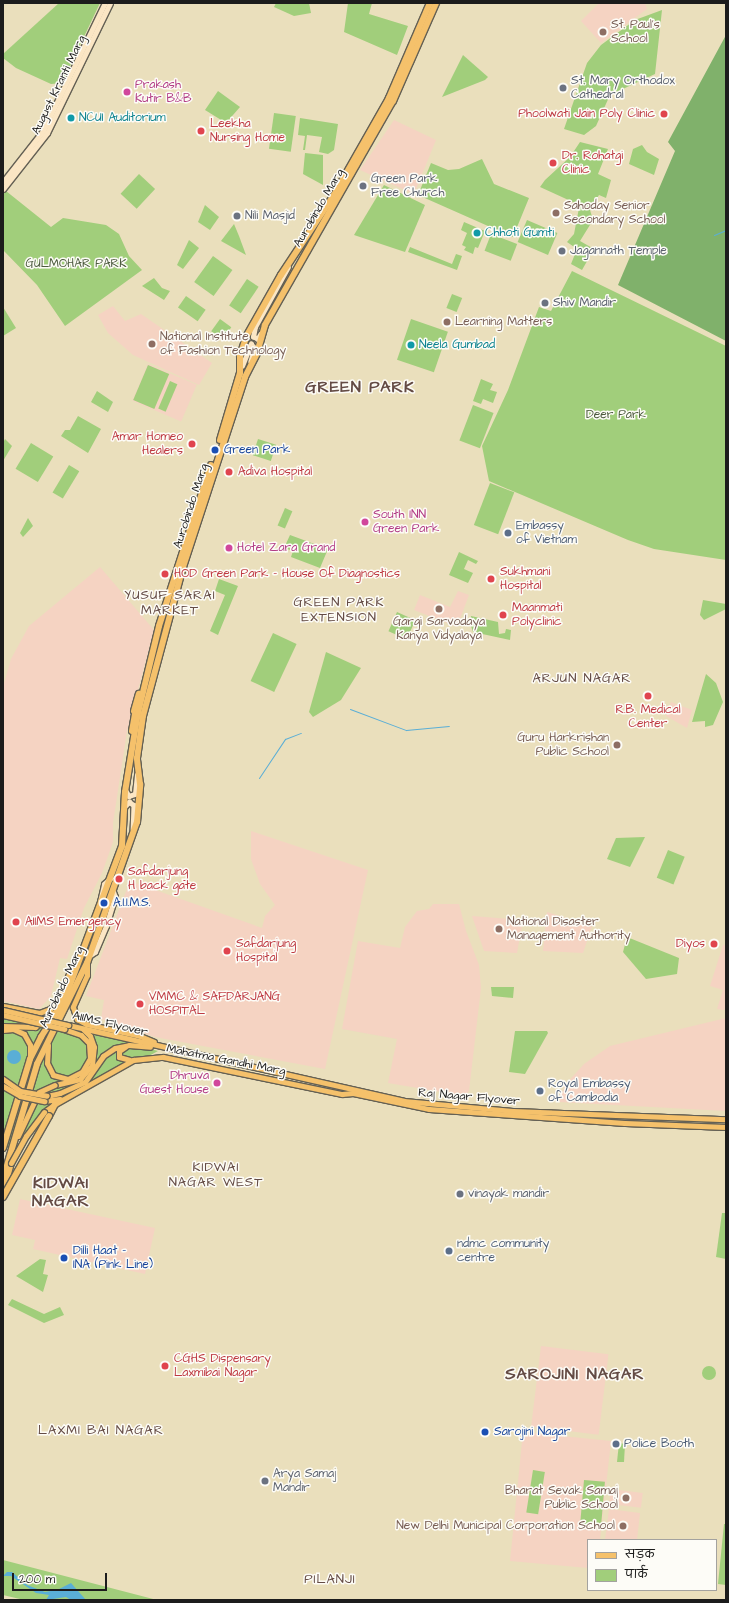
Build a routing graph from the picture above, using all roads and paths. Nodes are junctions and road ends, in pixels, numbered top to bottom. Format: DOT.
graph roads {
  1 [pos="105,3"];
  2 [pos="110,3"];
  3 [pos="430,3"];
  4 [pos="436,3"];
  5 [pos="3,182"];
  6 [pos="3,189"];
  7 [pos="290,264"];
  8 [pos="265,325"];
  9 [pos="251,362"];
  10 [pos="241,367"];
  11 [pos="156,637"];
  12 [pos="140,706"];
  13 [pos="134,711"];
  14 [pos="134,736"];
  15 [pos="131,768"];
  16 [pos="137,772"];
  17 [pos="124,828"];
  18 [pos="134,831"];
  19 [pos="86,963"];
  20 [pos="78,965"];
  21 [pos="64,1001"];
  22 [pos="3,1006"];
  23 [pos="3,1010"];
  24 [pos="3,1015"];
  25 [pos="3,1026"];
  26 [pos="82,1028"];
  27 [pos="3,1030"];
  28 [pos="51,1037"];
  29 [pos="129,1045"];
  30 [pos="165,1048"];
  31 [pos="133,1060"];
  32 [pos="25,1073"];
  33 [pos="3,1079"];
  34 [pos="334,1084"];
  35 [pos="3,1086"];
  36 [pos="342,1094"];
  37 [pos="67,1097"];
  38 [pos="46,1098"];
  39 [pos="55,1104"];
  40 [pos="719,1112"];
  41 [pos="47,1114"];
  42 [pos="578,1116"];
  43 [pos="719,1119"];
  44 [pos="726,1119"];
  45 [pos="726,1127"];
  46 [pos="3,1148"];
  47 [pos="12,1148"];
  48 [pos="3,1179"];
  49 [pos="3,1192"];
  50 [pos="3,1197"];
  1 -- 5 [label="main road, August Kranti Marg"];
  2 -- 6 [label="main road, August Kranti Marg"];
  3 -- 7 [label="highway, Aurobindo Marg"];
  4 -- 8 [label="highway, Aurobindo Marg"];
  7 -- 8 [label="main road"];
  7 -- 10 [label="highway, Aurobindo Marg"];
  8 -- 9 [label="highway, Aurobindo Marg"];
  9 -- 10 [label="main road"];
  9 -- 16 [label="highway, Aurobindo Marg"];
  10 -- 11 [label="highway, Aurobindo Marg"];
  11 -- 12 [label="highway, Aurobindo Marg"];
  11 -- 13 [label="highway"];
  12 -- 13 [label="highway"];
  12 -- 14 [label="highway, Aurobindo Marg"];
  13 -- 14 [label="highway"];
  14 -- 15 [label="highway, Aurobindo Marg"];
  15 -- 16 [label="main road"];
  15 -- 17 [label="highway, Aurobindo Marg"];
  16 -- 18 [label="highway, Aurobindo Marg"];
  17 -- 18 [label="main road"];
  17 -- 20 [label="highway, Aurobindo Marg"];
  18 -- 19 [label="highway, Aurobindo Marg"];
  19 -- 28 [label="highway, Aurobindo Marg"];
  19 -- 30 [label="main road"];
  20 -- 21 [label="highway, Aurobindo Marg"];
  20 -- 22 [label="main road"];
  21 -- 25 [label="main road"];
  21 -- 32 [label="highway, Aurobindo Marg"];
  23 -- 26 [label="main road, AIIMS Flyover, bridge"];
  24 -- 28 [label="main road, bridge"];
  26 -- 30 [label="main road, AIIMS Flyover"];
  26 -- 47 [label="main road, bridge"];
  27 -- 32 [label="main road"];
  28 -- 47 [label="highway, Aurobindo Marg"];
  29 -- 30 [label="main road"];
  29 -- 31 [label="main road"];
  29 -- 38 [label="main road"];
  30 -- 34 [label="main road, Mahatma Gandhi Marg"];
  31 -- 36 [label="main road, Mahatma Gandhi Marg"];
  31 -- 37 [label="main road, Mahatma Gandhi Marg"];
  32 -- 46 [label="highway, Aurobindo Marg"];
  33 -- 38 [label="main road, bridge"];
  34 -- 42 [label="main road, Raj Nagar Flyover"];
  35 -- 38 [label="main road, bridge"];
  36 -- 42 [label="main road, Raj Nagar Flyover"];
  37 -- 38 [label="main road"];
  37 -- 39 [label="main road, Mahatma Gandhi Marg"];
  39 -- 41 [label="highway"];
  40 -- 43 [label="main road"];
  41 -- 49 [label="main road, bridge"];
  41 -- 50 [label="highway, bridge"];
  42 -- 43 [label="main road, Raj Nagar Flyover"];
  42 -- 45 [label="main road, Raj Nagar Flyover"];
  43 -- 44 [label="main road"];
  47 -- 48 [label="highway, Aurobindo Marg"];
}
